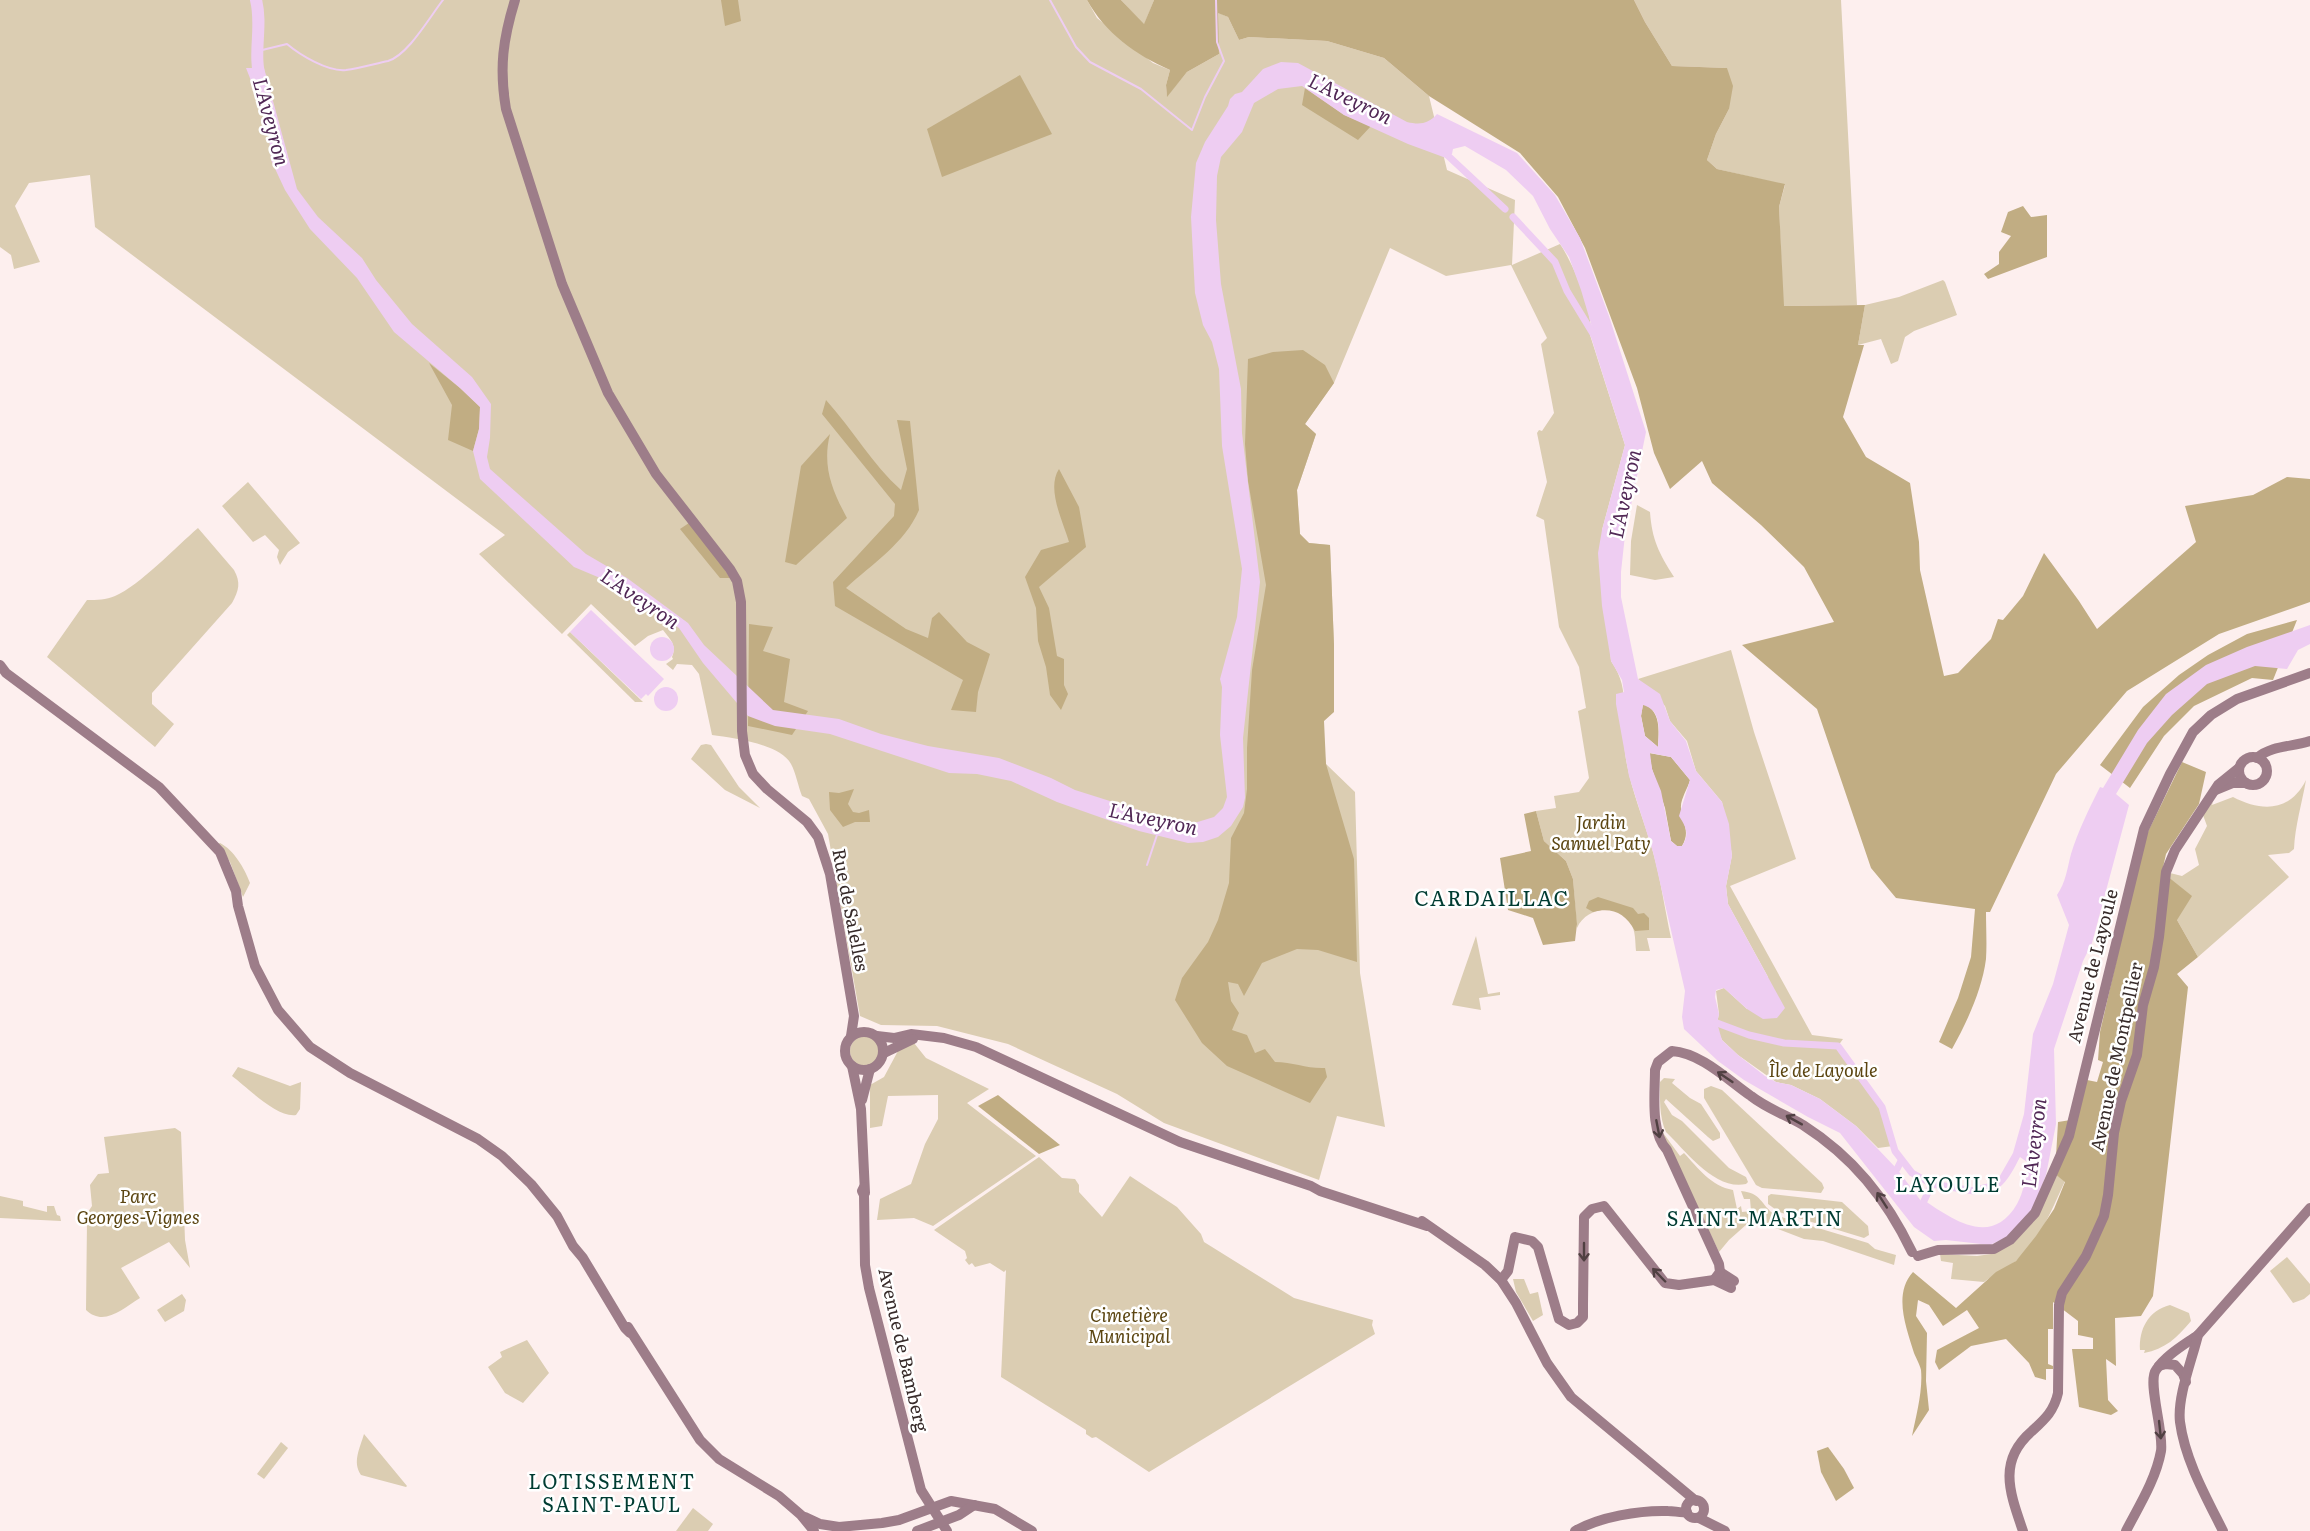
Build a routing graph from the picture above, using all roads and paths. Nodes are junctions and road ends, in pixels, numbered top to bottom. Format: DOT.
graph roads {
  1 [pos="515,0"];
  2 [pos="2,670"];
  3 [pos="2310,673"];
  4 [pos="2310,741"];
  5 [pos="2262,756"];
  6 [pos="2240,768"];
  7 [pos="2246,783"];
  8 [pos="2216,790"];
  9 [pos="854,1016"];
  10 [pos="865,1032"];
  11 [pos="851,1036"];
  12 [pos="877,1036"];
  13 [pos="926,1037"];
  14 [pos="884,1053"];
  15 [pos="852,1066"];
  16 [pos="870,1069"];
  17 [pos="861,1109"];
  18 [pos="2310,1208"];
  19 [pos="1717,1276"];
  20 [pos="1501,1280"];
  21 [pos="1732,1285"];
  22 [pos="2198,1335"];
  23 [pos="2159,1366"];
  24 [pos="2186,1383"];
  25 [pos="923,1493"];
  26 [pos="951,1501"];
  27 [pos="970,1504"];
  28 [pos="1690,1505"];
  29 [pos="1701,1514"];
  30 [pos="959,1515"];
  31 [pos="933,1520"];
  32 [pos="882,1523"];
  33 [pos="813,1526"];
  34 [pos="838,1529"];
  35 [pos="891,1531"];
  36 [pos="916,1531"];
  37 [pos="954,1531"];
  38 [pos="1032,1531"];
  39 [pos="1575,1531"];
  40 [pos="1725,1531"];
  41 [pos="2023,1531"];
  42 [pos="2126,1531"];
  43 [pos="2223,1531"];
  1 -- 9 [label="street, Rue de Salelles"];
  2 -- 33 [label="street"];
  3 -- 19 [label="street, Avenue de Layoule, one-way"];
  4 -- 5 [label="street"];
  5 -- 6 [label="street"];
  5 -- 7 [label="street"];
  6 -- 7 [label="street"];
  6 -- 8 [label="street, Avenue de Montpellier"];
  7 -- 8 [label="street"];
  8 -- 41 [label="street, Avenue de Montpellier"];
  9 -- 10 [label="street, Rue de Salelles"];
  9 -- 11 [label="street, Rue de Salelles"];
  10 -- 11 [label="street"];
  10 -- 12 [label="street"];
  11 -- 15 [label="street"];
  12 -- 13 [label="street"];
  12 -- 14 [label="street"];
  13 -- 14 [label="street"];
  13 -- 20 [label="street"];
  14 -- 16 [label="street"];
  15 -- 16 [label="street"];
  15 -- 17 [label="street, Avenue de Bamberg"];
  16 -- 17 [label="street, Avenue de Bamberg"];
  17 -- 25 [label="street, Avenue de Bamberg"];
  18 -- 22 [label="street"];
  19 -- 20 [label="street, one-way"];
  19 -- 21 [label="street"];
  20 -- 28 [label="street"];
  22 -- 23 [label="street"];
  22 -- 24 [label="street"];
  23 -- 24 [label="street"];
  23 -- 42 [label="street, one-way"];
  24 -- 43 [label="street"];
  25 -- 26 [label="street"];
  25 -- 31 [label="street, Avenue de Bamberg"];
  26 -- 27 [label="street"];
  26 -- 31 [label="street"];
  27 -- 30 [label="street"];
  27 -- 31 [label="street"];
  27 -- 38 [label="street"];
  28 -- 29 [label="street"];
  28 -- 29 [label="street"];
  28 -- 39 [label="street"];
  29 -- 40 [label="street"];
  30 -- 31 [label="street"];
  30 -- 37 [label="street"];
  31 -- 32 [label="street"];
  31 -- 36 [label="street"];
  32 -- 34 [label="street"];
  32 -- 35 [label="street"];
  33 -- 34 [label="street"];
}
